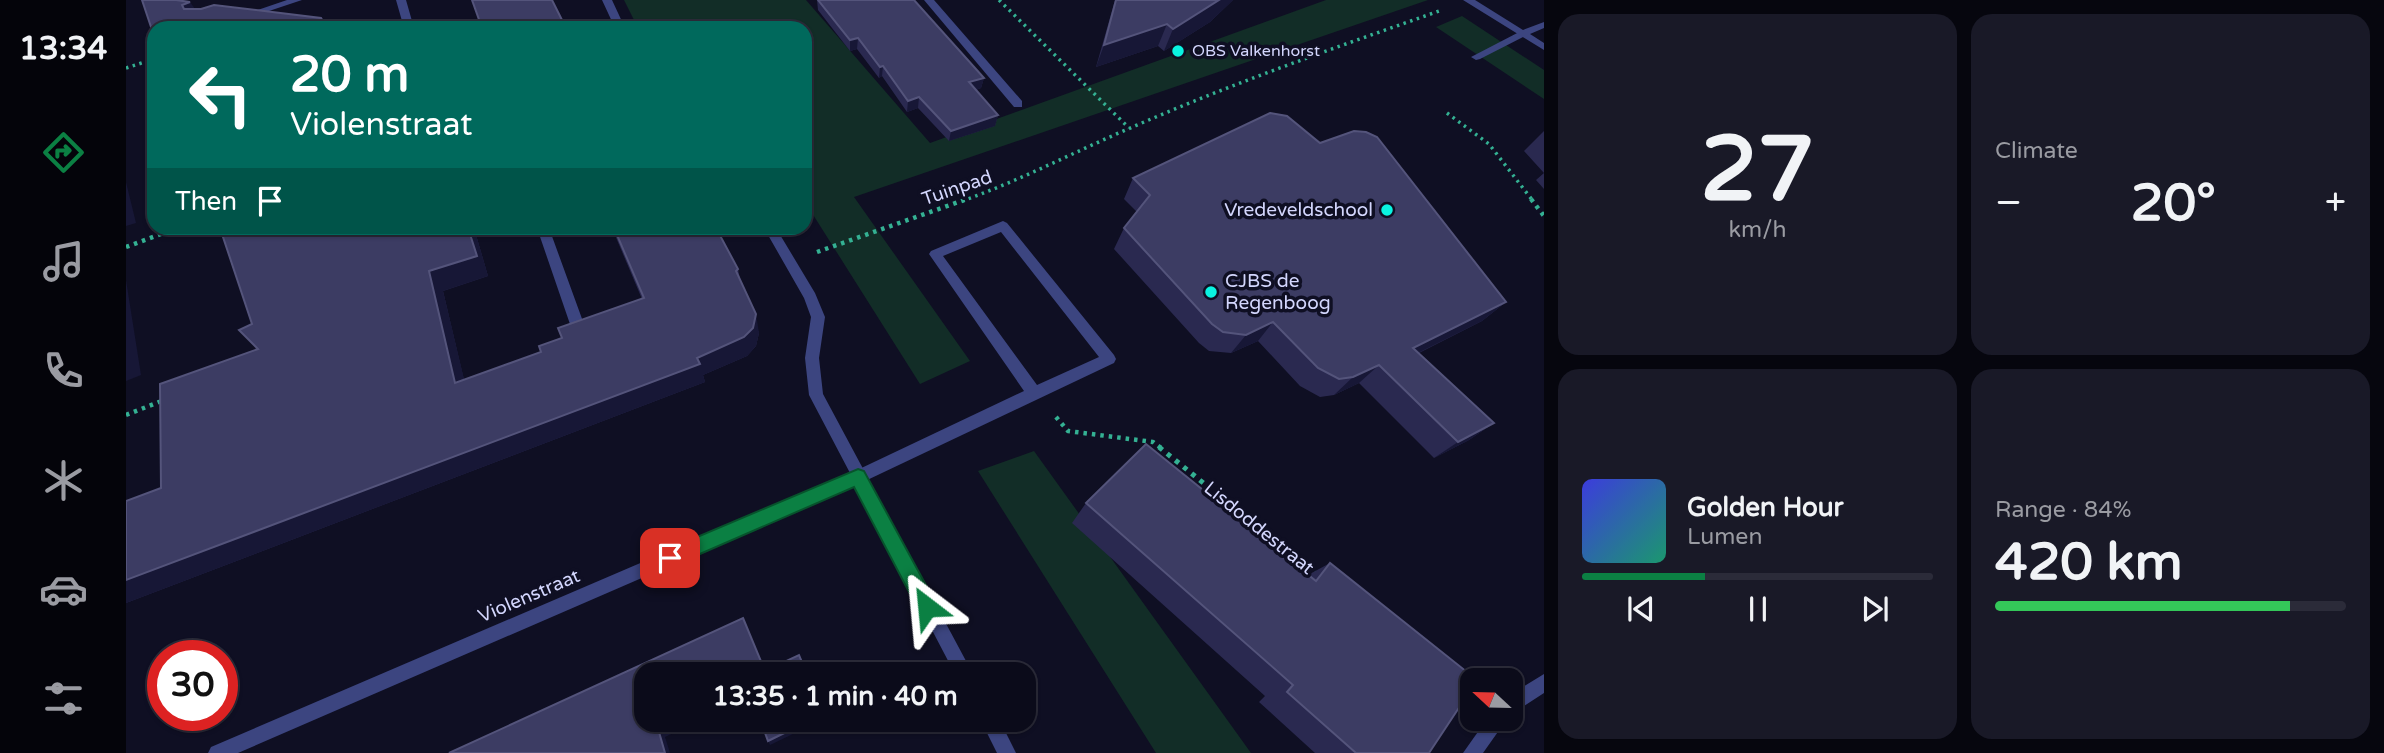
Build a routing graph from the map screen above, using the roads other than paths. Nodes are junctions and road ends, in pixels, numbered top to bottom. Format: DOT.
graph roads {
  1 [pos="297,0"];
  2 [pos="401,0"];
  3 [pos="607,0"];
  4 [pos="929,0"];
  5 [pos="1469,0"];
  6 [pos="232,20"];
  7 [pos="407,21"];
  8 [pos="617,21"];
  9 [pos="1544,25"];
  10 [pos="1523,33"];
  11 [pos="1544,47"];
  12 [pos="1476,57"];
  13 [pos="1018,104"];
  14 [pos="545,235"];
  15 [pos="774,235"];
  16 [pos="578,327"];
  17 [pos="1034,393"];
  18 [pos="858,477"];
  19 [pos="958,662"];
  20 [pos="1544,683"];
  21 [pos="1523,697"];
  22 [pos="996,732"];
  23 [pos="1488,732"];
  24 [pos="217,753"];
  25 [pos="1007,753"];
  26 [pos="1472,753"];
  1 -- 6 [label="street"];
  2 -- 7 [label="street"];
  3 -- 8 [label="street"];
  4 -- 13 [label="street"];
  5 -- 10 [label="street"];
  9 -- 10 [label="street"];
  10 -- 11 [label="street"];
  10 -- 12 [label="street"];
  14 -- 16 [label="street"];
  15 -- 18 [label="street"];
  17 -- 17 [label="street, Violenstraat"];
  17 -- 18 [label="street, Violenstraat"];
  18 -- 19 [label="street"];
  18 -- 24 [label="street, Violenstraat"];
  20 -- 21 [label="street"];
  22 -- 25 [label="street"];
  23 -- 26 [label="street"];
}
